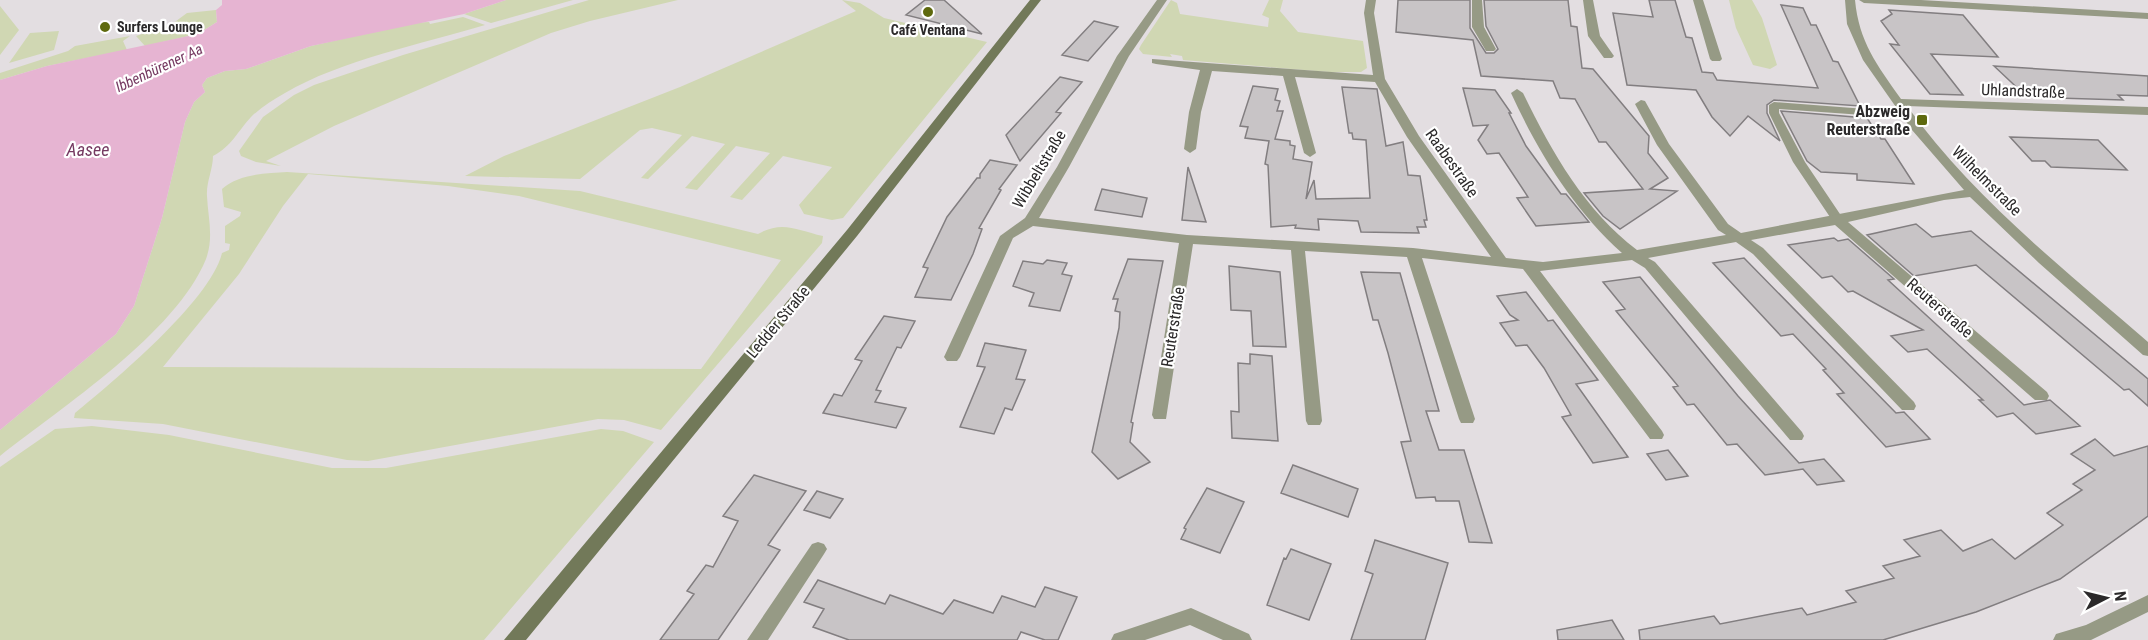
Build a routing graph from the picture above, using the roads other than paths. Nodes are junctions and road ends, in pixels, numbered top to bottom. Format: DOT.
graph roads {
  1 [pos="1036,0"];
  2 [pos="1162,0"];
  3 [pos="1371,0"];
  4 [pos="1477,0"];
  5 [pos="1588,0"];
  6 [pos="1698,0"];
  7 [pos="1850,0"];
  8 [pos="1864,0"];
  9 [pos="2148,16"];
  10 [pos="1490,49"];
  11 [pos="1608,56"];
  12 [pos="1716,59"];
  13 [pos="1156,61"];
  14 [pos="1207,67"];
  15 [pos="1288,73"];
  16 [pos="1379,79"];
  17 [pos="1517,93"];
  18 [pos="1896,102"];
  19 [pos="1641,104"];
  20 [pos="2148,111"];
  21 [pos="1905,115"];
  22 [pos="1190,149"];
  23 [pos="1310,153"];
  24 [pos="1971,193"];
  25 [pos="1838,220"];
  26 [pos="1030,221"];
  27 [pos="1738,238"];
  28 [pos="1187,239"];
  29 [pos="1298,247"];
  30 [pos="1413,253"];
  31 [pos="1631,256"];
  32 [pos="1503,264"];
  33 [pos="1528,266"];
  34 [pos="2148,351"];
  35 [pos="952,357"];
  36 [pos="2041,396"];
  37 [pos="1908,406"];
  38 [pos="1160,416"];
  39 [pos="1467,419"];
  40 [pos="1314,421"];
  41 [pos="1656,435"];
  42 [pos="1796,436"];
  43 [pos="818,549"];
  44 [pos="2148,603"];
  45 [pos="514,640"];
  46 [pos="757,640"];
  47 [pos="1121,640"];
  48 [pos="1242,640"];
  49 [pos="2063,640"];
  1 -- 45 [label="main road, Ledder Straße"];
  2 -- 26 [label="street, Wibbeltstraße"];
  3 -- 16 [label="street, Raabestraße"];
  4 -- 10 [label="street"];
  5 -- 11 [label="street"];
  6 -- 12 [label="street"];
  7 -- 18 [label="street, Wilhelmstraße"];
  8 -- 9 [label="street"];
  13 -- 14 [label="street"];
  14 -- 15 [label="street"];
  14 -- 22 [label="street"];
  15 -- 16 [label="street"];
  15 -- 23 [label="street"];
  16 -- 32 [label="street, Raabestraße"];
  17 -- 31 [label="street"];
  18 -- 20 [label="street, Uhlandstraße"];
  18 -- 21 [label="street, Wilhelmstraße"];
  19 -- 27 [label="street"];
  21 -- 24 [label="street, Wilhelmstraße"];
  21 -- 25 [label="lane, Reuterstraße"];
  24 -- 25 [label="street"];
  24 -- 34 [label="street, Wilhelmstraße"];
  25 -- 27 [label="street"];
  25 -- 36 [label="street, Reuterstraße"];
  26 -- 28 [label="street"];
  26 -- 35 [label="street, Wibbeltstraße"];
  27 -- 31 [label="street"];
  27 -- 37 [label="street"];
  28 -- 29 [label="street"];
  28 -- 38 [label="street, Reuterstraße"];
  29 -- 30 [label="street"];
  29 -- 40 [label="street"];
  30 -- 32 [label="street"];
  30 -- 39 [label="street"];
  31 -- 33 [label="street"];
  31 -- 42 [label="street"];
  32 -- 33 [label="street"];
  33 -- 41 [label="street"];
  43 -- 46 [label="street"];
  44 -- 49 [label="street"];
  47 -- 48 [label="street"];
}
